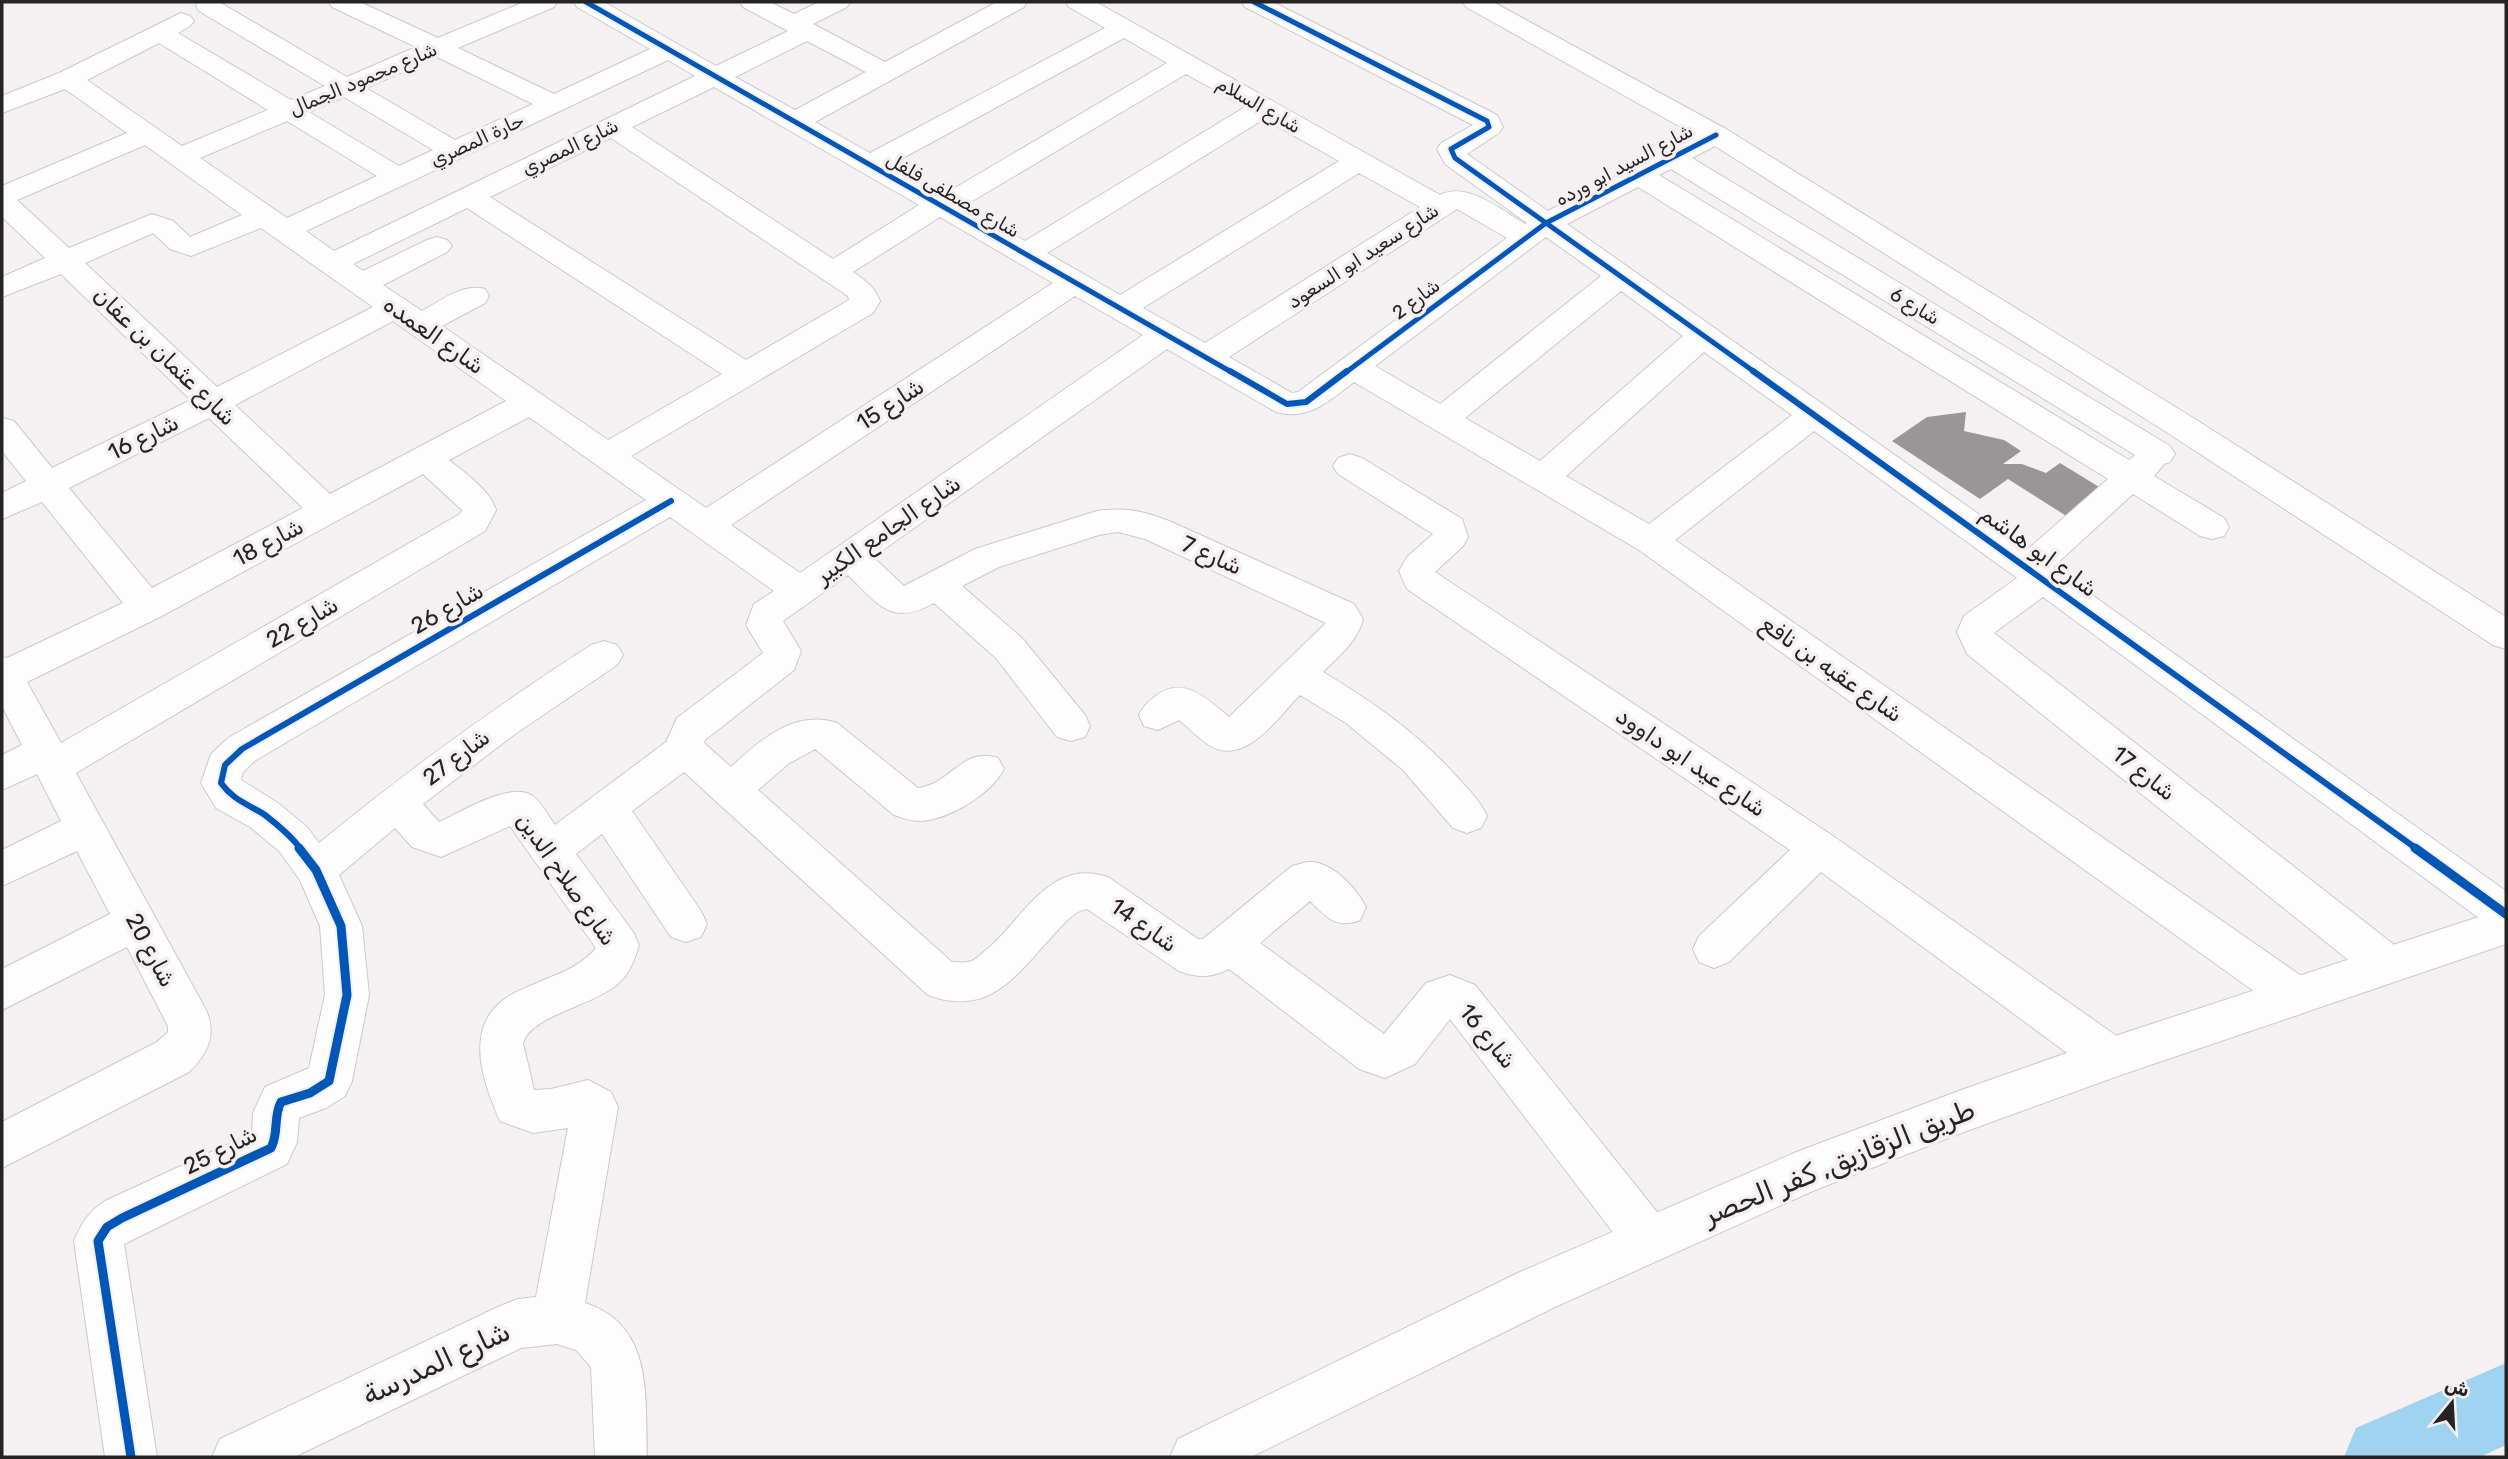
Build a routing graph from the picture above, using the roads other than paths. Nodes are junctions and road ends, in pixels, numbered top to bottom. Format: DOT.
graph roads {
  1 [pos="341,2"];
  2 [pos="586,2"];
  3 [pos="752,2"];
  4 [pos="838,2"];
  5 [pos="1015,2"];
  6 [pos="1078,2"];
  7 [pos="1254,2"];
  8 [pos="1475,2"];
  9 [pos="213,4"];
  10 [pos="525,5"];
  11 [pos="801,27"];
  12 [pos="1124,27"];
  13 [pos="159,32"];
  14 [pos="437,47"];
  15 [pos="670,50"];
  16 [pos="1186,63"];
  17 [pos="886,72"];
  18 [pos="715,76"];
  19 [pos="13,77"];
  20 [pos="68,79"];
  21 [pos="345,87"];
  22 [pos="36,91"];
  23 [pos="555,104"];
  24 [pos="2,105"];
  25 [pos="1264,107"];
  26 [pos="289,111"];
  27 [pos="794,122"];
  28 [pos="612,126"];
  29 [pos="148,134"];
  30 [pos="1716,135"];
  31 [pos="454,151"];
  32 [pos="180,157"];
  33 [pos="1672,158"];
  34 [pos="1358,161"];
  35 [pos="869,165"];
  36 [pos="1639,175"];
  37 [pos="398,177"];
  38 [pos="2,196"];
  39 [pos="468,196"];
  40 [pos="2,201"];
  41 [pos="941,206"];
  42 [pos="1440,207"];
  43 [pos="274,223"];
  44 [pos="1536,230"];
  45 [pos="437,246"];
  46 [pos="1025,254"];
  47 [pos="65,261"];
  48 [pos="332,263"];
  49 [pos="832,272"];
  50 [pos="1620,276"];
  51 [pos="1074,283"];
  52 [pos="361,284"];
  53 [pos="2,288"];
  54 [pos="474,296"];
  55 [pos="1120,309"];
  56 [pos="408,317"];
  57 [pos="1165,335"];
  58 [pos="1704,335"];
  59 [pos="1204,358"];
  60 [pos="1352,367"];
  61 [pos="745,374"];
  62 [pos="214,402"];
  63 [pos="531,402"];
  64 [pos="1306,402"];
  65 [pos="1814,414"];
  66 [pos="1442,419"];
  67 [pos="2,429"];
  68 [pos="2186,429"];
  69 [pos="2158,454"];
  70 [pos="606,456"];
  71 [pos="426,458"];
  72 [pos="1350,466"];
  73 [pos="1542,478"];
  74 [pos="2130,479"];
  75 [pos="47,485"];
  76 [pos="671,501"];
  77 [pos="2,507"];
  78 [pos="327,510"];
  79 [pos="705,525"];
  80 [pos="2211,527"];
  81 [pos="1651,541"];
  82 [pos="849,556"];
  83 [pos="2036,573"];
  84 [pos="936,584"];
  85 [pos="800,592"];
  86 [pos="146,607"];
  87 [pos="2506,635"];
  88 [pos="604,655"];
  89 [pos="3,674"];
  90 [pos="1297,674"];
  91 [pos="1158,715"];
  92 [pos="1071,726"];
  93 [pos="242,749"];
  94 [pos="685,749"];
  95 [pos="49,759"];
  96 [pos="984,769"];
  97 [pos="2,774"];
  98 [pos="731,791"];
  99 [pos="397,802"];
  100 [pos="607,808"];
  101 [pos="1467,816"];
  102 [pos="86,828"];
  103 [pos="1819,848"];
  104 [pos="551,850"];
  105 [pos="2,869"];
  106 [pos="316,870"];
  107 [pos="1345,907"];
  108 [pos="2506,914"];
  109 [pos="135,922"];
  110 [pos="686,924"];
  111 [pos="2506,926"];
  112 [pos="1228,944"];
  113 [pos="1714,949"];
  114 [pos="2387,965"];
  115 [pos="2,991"];
  116 [pos="2295,996"];
  117 [pos="2109,1057"];
  118 [pos="2,1146"];
  119 [pos="1648,1239"];
  120 [pos="558,1319"];
  121 [pos="131,1457"];
  122 [pos="238,1457"];
  123 [pos="621,1457"];
  124 [pos="1196,1457"];
  1 -- 14 [label="street"];
  2 -- 15 [label="street, شارع مصطفى فلفل"];
  3 -- 11 [label="street"];
  4 -- 11 [label="street, شارع المصري"];
  5 -- 17 [label="street"];
  6 -- 12 [label="street, شارع السلام"];
  7 -- 44 [label="street"];
  8 -- 30 [label="street"];
  9 -- 13 [label="street"];
  9 -- 21 [label="street"];
  10 -- 14 [label="street, شارع محمود الجمال"];
  11 -- 17 [label="street"];
  11 -- 18 [label="street, شارع المصري"];
  12 -- 16 [label="street, شارع السلام"];
  12 -- 35 [label="street"];
  13 -- 20 [label="street"];
  13 -- 26 [label="street"];
  14 -- 21 [label="street, شارع محمود الجمال"];
  14 -- 23 [label="street"];
  15 -- 18 [label="street, شارع مصطفى فلفل"];
  15 -- 23 [label="street, حارة المصري"];
  16 -- 25 [label="street, شارع السلام"];
  16 -- 41 [label="street"];
  17 -- 27 [label="street"];
  18 -- 27 [label="street, شارع مصطفى فلفل"];
  18 -- 28 [label="street, شارع المصري"];
  19 -- 22 [label="street"];
  20 -- 22 [label="street"];
  20 -- 29 [label="street, شارع العمده"];
  21 -- 26 [label="street, شارع محمود الجمال"];
  21 -- 31 [label="street"];
  22 -- 24 [label="street"];
  23 -- 31 [label="street, حارة المصري"];
  25 -- 34 [label="street, شارع السلام"];
  25 -- 46 [label="street"];
  26 -- 32 [label="street, شارع محمود الجمال"];
  26 -- 37 [label="street"];
  27 -- 35 [label="street, شارع مصطفى فلفل"];
  28 -- 39 [label="street, شارع المصري"];
  28 -- 49 [label="street"];
  29 -- 32 [label="street, شارع العمده"];
  29 -- 38 [label="street"];
  30 -- 33 [label="street, شارع السيد ابو ورده"];
  30 -- 68 [label="street"];
  31 -- 37 [label="street, حارة المصري"];
  32 -- 43 [label="street, شارع العمده"];
  33 -- 36 [label="street, شارع السيد ابو ورده"];
  33 -- 69 [label="street, شارع 6"];
  34 -- 42 [label="street, شارع السلام"];
  34 -- 55 [label="street"];
  35 -- 41 [label="street, شارع مصطفى فلفل"];
  36 -- 44 [label="street, شارع السيد ابو ورده"];
  36 -- 74 [label="street"];
  37 -- 43 [label="street, حارة المصري"];
  39 -- 48 [label="street, شارع المصري"];
  39 -- 61 [label="street"];
  40 -- 47 [label="street, شارع عثمان بن عفان"];
  41 -- 46 [label="street, شارع مصطفى فلفل"];
  41 -- 49 [label="street"];
  42 -- 44 [label="street, شارع سعيد ابو السعود"];
  42 -- 59 [label="street, شارع سعيد ابو السعود"];
  43 -- 47 [label="street, حارة المصري"];
  43 -- 48 [label="street, شارع العمده"];
  44 -- 50 [label="street, شارع ابو هاشم"];
  44 -- 60 [label="street, شارع 2"];
  45 -- 52 [label="street"];
  46 -- 51 [label="street, شارع مصطفى فلفل"];
  47 -- 53 [label="street"];
  47 -- 62 [label="street, شارع عثمان بن عفان"];
  48 -- 52 [label="street, شارع العمده"];
  49 -- 61 [label="street"];
  50 -- 58 [label="street, شارع ابو هاشم"];
  50 -- 66 [label="street"];
  51 -- 55 [label="street, شارع مصطفى فلفل"];
  51 -- 79 [label="street, شارع 15"];
  52 -- 56 [label="street, شارع العمده"];
  54 -- 56 [label="street, شارع 16"];
  55 -- 57 [label="street, شارع مصطفى فلفل"];
  56 -- 62 [label="street, شارع 16"];
  56 -- 63 [label="street, شارع العمده"];
  57 -- 59 [label="street, شارع مصطفى فلفل"];
  57 -- 82 [label="street, شارع الجامع الكبير"];
  58 -- 65 [label="street, شارع ابو هاشم"];
  58 -- 73 [label="street"];
  59 -- 64 [label="street, شارع مصطفى فلفل"];
  60 -- 64 [label="street, شارع 2"];
  60 -- 66 [label="street, شارع عقبه بن نافع"];
  61 -- 70 [label="street"];
  62 -- 75 [label="street, شارع 16"];
  62 -- 78 [label="street, شارع عثمان بن عفان"];
  63 -- 70 [label="street, شارع العمده"];
  63 -- 71 [label="street, شارع 18"];
  65 -- 81 [label="street"];
  65 -- 83 [label="street, شارع ابو هاشم"];
  66 -- 73 [label="street, شارع عقبه بن نافع"];
  67 -- 75 [label="street"];
  68 -- 69 [label="street"];
  68 -- 87 [label="street"];
  69 -- 74 [label="street"];
  70 -- 76 [label="street, شارع العمده"];
  71 -- 78 [label="street, شارع 18"];
  71 -- 95 [label="street, شارع 22"];
  72 -- 103 [label="street, شارع عيد ابو داوود"];
  73 -- 81 [label="street, شارع عقبه بن نافع"];
  74 -- 80 [label="street"];
  74 -- 83 [label="street"];
  75 -- 77 [label="street, شارع 16"];
  75 -- 86 [label="street"];
  76 -- 79 [label="street, شارع العمده"];
  76 -- 93 [label="street, شارع 26"];
  78 -- 86 [label="street, شارع 18"];
  79 -- 85 [label="street, شارع العمده"];
  81 -- 116 [label="street, شارع عقبه بن نافع"];
  82 -- 84 [label="street, شارع 7"];
  82 -- 85 [label="street, شارع الجامع الكبير"];
  83 -- 108 [label="street, شارع ابو هاشم"];
  83 -- 114 [label="street, شارع 17"];
  84 -- 90 [label="street, شارع 7"];
  84 -- 92 [label="street"];
  85 -- 94 [label="street, شارع الجامع الكبير"];
  86 -- 89 [label="street, شارع 18"];
  88 -- 99 [label="street, شارع 27"];
  89 -- 95 [label="street, شارع 20"];
  90 -- 91 [label="street, شارع 7"];
  90 -- 101 [label="street"];
  93 -- 106 [label="street, شارع 25"];
  94 -- 98 [label="street"];
  94 -- 100 [label="street"];
  95 -- 97 [label="street"];
  95 -- 102 [label="street, شارع 20"];
  96 -- 98 [label="street"];
  98 -- 112 [label="street, شارع 14"];
  99 -- 104 [label="street, شارع صلاح الدين"];
  99 -- 106 [label="street, شارع 27"];
  100 -- 104 [label="street"];
  100 -- 110 [label="street"];
  102 -- 105 [label="street"];
  102 -- 109 [label="street, شارع 20"];
  103 -- 113 [label="street"];
  103 -- 117 [label="street, شارع عيد ابو داوود"];
  104 -- 120 [label="street, شارع صلاح الدين"];
  106 -- 121 [label="street, شارع 25"];
  107 -- 112 [label="street, شارع 14"];
  109 -- 115 [label="street"];
  109 -- 118 [label="street, شارع 20"];
  111 -- 114 [label="street, طريق الزقازيق, كفر الحصر"];
  112 -- 119 [label="street, شارع 16"];
  114 -- 116 [label="street, طريق الزقازيق, كفر الحصر"];
  116 -- 117 [label="street, طريق الزقازيق, كفر الحصر"];
  117 -- 119 [label="street, طريق الزقازيق, كفر الحصر"];
  119 -- 124 [label="street, طريق الزقازيق, كفر الحصر"];
  120 -- 122 [label="street, شارع المدرسة"];
  120 -- 123 [label="street, شارع المدرسة"];
}
